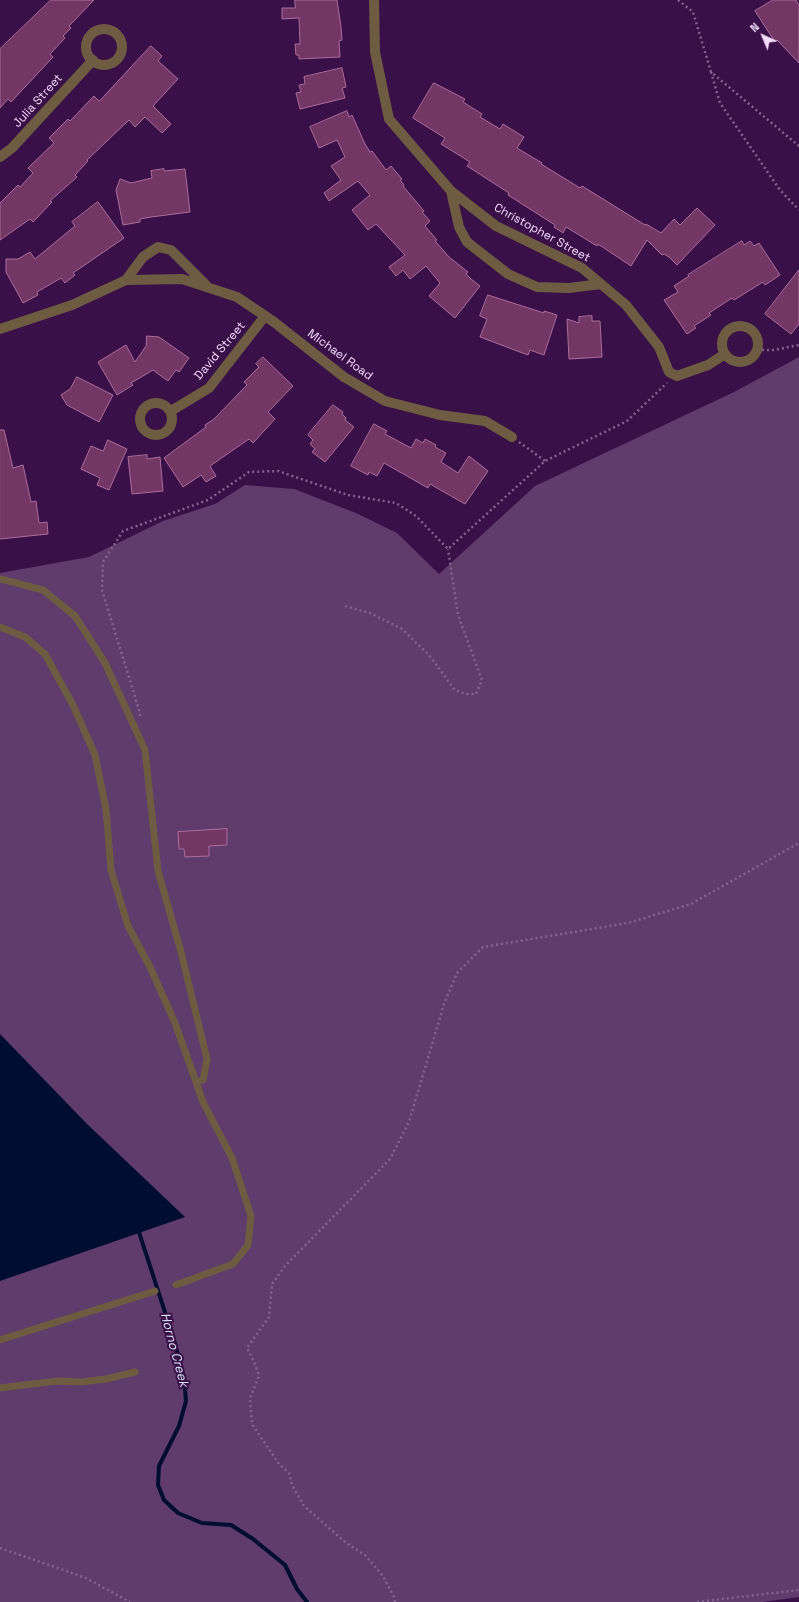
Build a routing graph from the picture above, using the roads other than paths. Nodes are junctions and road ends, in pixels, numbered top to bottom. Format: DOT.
graph roads {
  1 [pos="374,0"];
  2 [pos="92,60"];
  3 [pos="0,157"];
  4 [pos="451,191"];
  5 [pos="126,280"];
  6 [pos="601,284"];
  7 [pos="207,287"];
  8 [pos="266,316"];
  9 [pos="0,329"];
  10 [pos="725,354"];
  11 [pos="171,411"];
  12 [pos="512,437"];
  13 [pos="0,579"];
  14 [pos="0,627"];
  15 [pos="196,1082"];
  16 [pos="176,1285"];
  17 [pos="155,1291"];
  18 [pos="0,1340"];
  19 [pos="136,1372"];
  20 [pos="0,1388"];
  1 -- 4 [label="street, Christopher Street"];
  2 -- 3 [label="street, Julia Street"];
  4 -- 6 [label="street, Christopher Street"];
  4 -- 6 [label="street, Christopher Street"];
  5 -- 7 [label="street, Michael Road"];
  5 -- 7 [label="street, Michael Road"];
  5 -- 9 [label="street, Michael Road"];
  6 -- 10 [label="street, Christopher Street"];
  7 -- 8 [label="street, Michael Road"];
  8 -- 11 [label="street, David Street"];
  8 -- 12 [label="street, Michael Road"];
  10 -- 10 [label="street"];
  13 -- 15 [label="lane"];
  14 -- 15 [label="lane"];
  15 -- 16 [label="lane"];
  17 -- 18 [label="lane"];
  19 -- 20 [label="lane"];
}
